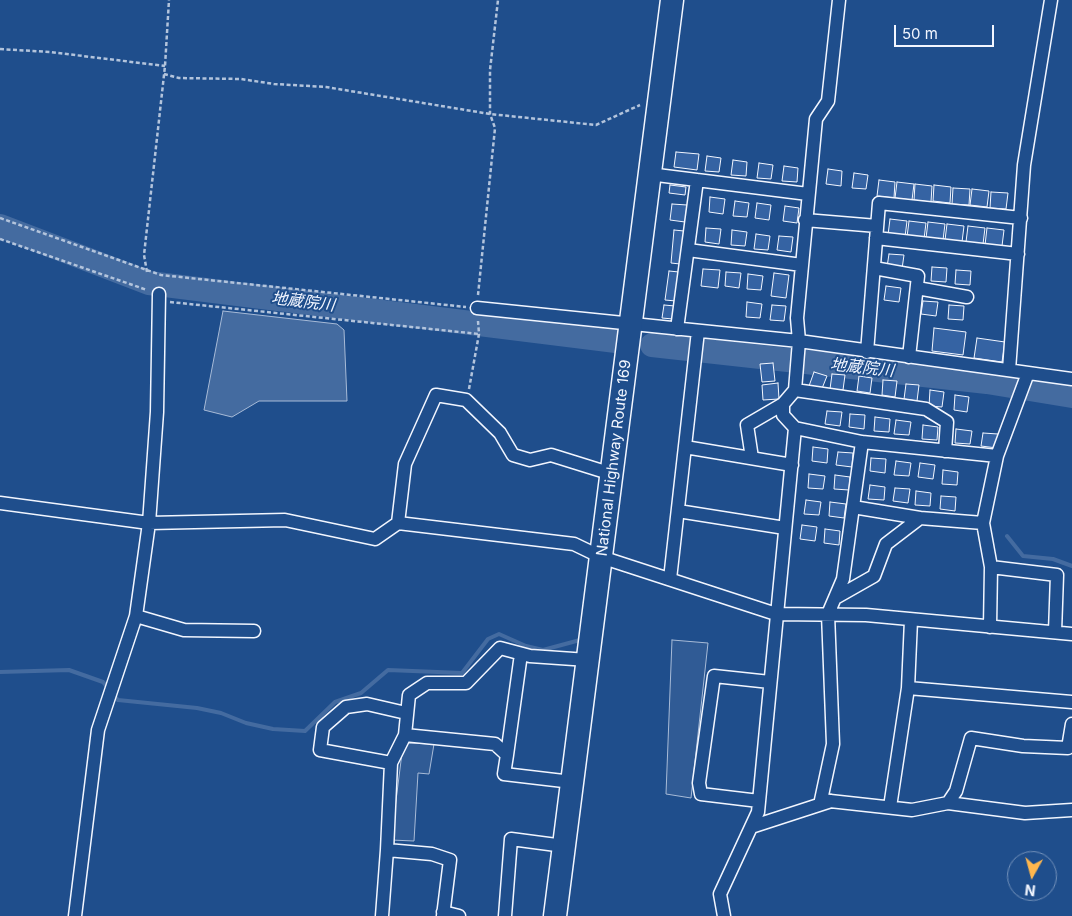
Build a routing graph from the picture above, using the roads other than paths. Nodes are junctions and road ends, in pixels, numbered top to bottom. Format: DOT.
graph roads {
  1 [pos="672,0"];
  2 [pos="839,0"];
  3 [pos="1051,0"];
  4 [pos="649,174"];
  5 [pos="697,180"];
  6 [pos="808,194"];
  7 [pos="1020,218"];
  8 [pos="805,220"];
  9 [pos="877,232"];
  10 [pos="688,250"];
  11 [pos="1018,254"];
  12 [pos="802,265"];
  13 [pos="874,268"];
  14 [pos="917,288"];
  15 [pos="159,297"];
  16 [pos="967,297"];
  17 [pos="477,308"];
  18 [pos="631,324"];
  19 [pos="677,329"];
  20 [pos="697,344"];
  21 [pos="867,352"];
  22 [pos="798,353"];
  23 [pos="910,357"];
  24 [pos="1009,370"];
  25 [pos="1026,379"];
  26 [pos="1072,379"];
  27 [pos="794,390"];
  28 [pos="783,404"];
  29 [pos="795,428"];
  30 [pos="862,442"];
  31 [pos="685,447"];
  32 [pos="945,451"];
  33 [pos="997,456"];
  34 [pos="752,458"];
  35 [pos="792,465"];
  36 [pos="612,474"];
  37 [pos="0,503"];
  38 [pos="853,507"];
  39 [pos="678,511"];
  40 [pos="920,518"];
  41 [pos="149,523"];
  42 [pos="398,523"];
  43 [pos="983,523"];
  44 [pos="785,528"];
  45 [pos="601,557"];
  46 [pos="991,567"];
  47 [pos="670,579"];
  48 [pos="836,597"];
  49 [pos="776,614"];
  50 [pos="828,614"];
  51 [pos="136,616"];
  52 [pos="911,620"];
  53 [pos="990,627"];
  54 [pos="254,631"];
  55 [pos="1055,632"];
  56 [pos="1072,634"];
  57 [pos="521,654"];
  58 [pos="588,660"];
  59 [pos="770,682"];
  60 [pos="908,688"];
  61 [pos="1072,702"];
  62 [pos="406,712"];
  63 [pos="1072,724"];
  64 [pos="405,735"];
  65 [pos="1070,748"];
  66 [pos="507,755"];
  67 [pos="391,763"];
  68 [pos="572,782"];
  69 [pos="759,801"];
  70 [pos="831,801"];
  71 [pos="948,803"];
  72 [pos="890,807"];
  73 [pos="1072,810"];
  74 [pos="751,827"];
  75 [pos="564,846"];
  76 [pos="386,850"];
  77 [pos="443,914"];
  78 [pos="75,916"];
  79 [pos="382,916"];
  80 [pos="459,916"];
  81 [pos="505,916"];
  82 [pos="555,916"];
  83 [pos="724,916"];
  1 -- 4 [label="highway, National Highway Route 169"];
  2 -- 6 [label="street"];
  3 -- 7 [label="street"];
  4 -- 5 [label="street"];
  4 -- 18 [label="highway, National Highway Route 169"];
  5 -- 6 [label="street"];
  5 -- 10 [label="street"];
  6 -- 8 [label="street"];
  7 -- 9 [label="street"];
  7 -- 11 [label="street"];
  8 -- 9 [label="street"];
  8 -- 12 [label="street"];
  9 -- 11 [label="street"];
  9 -- 13 [label="street"];
  10 -- 12 [label="street"];
  10 -- 19 [label="street"];
  11 -- 24 [label="street"];
  12 -- 22 [label="street"];
  13 -- 14 [label="street"];
  13 -- 21 [label="street"];
  14 -- 16 [label="street"];
  14 -- 23 [label="street"];
  15 -- 41 [label="street"];
  17 -- 18 [label="street"];
  18 -- 19 [label="street"];
  18 -- 36 [label="highway, National Highway Route 169"];
  19 -- 20 [label="street"];
  20 -- 22 [label="street"];
  20 -- 31 [label="street"];
  21 -- 22 [label="street"];
  21 -- 23 [label="street"];
  22 -- 27 [label="street"];
  23 -- 24 [label="street"];
  24 -- 25 [label="street"];
  25 -- 26 [label="street"];
  25 -- 33 [label="street"];
  27 -- 28 [label="street"];
  27 -- 32 [label="street"];
  28 -- 29 [label="street"];
  28 -- 34 [label="street"];
  29 -- 30 [label="street"];
  29 -- 35 [label="street"];
  30 -- 32 [label="street"];
  30 -- 38 [label="street"];
  31 -- 34 [label="street"];
  31 -- 39 [label="street"];
  32 -- 33 [label="street"];
  33 -- 43 [label="street"];
  34 -- 35 [label="street"];
  35 -- 44 [label="street"];
  36 -- 42 [label="street"];
  36 -- 45 [label="highway, National Highway Route 169"];
  37 -- 41 [label="street"];
  38 -- 40 [label="street"];
  38 -- 48 [label="street"];
  39 -- 44 [label="street"];
  39 -- 47 [label="street"];
  40 -- 43 [label="street"];
  40 -- 48 [label="street"];
  41 -- 42 [label="street"];
  41 -- 51 [label="street"];
  42 -- 45 [label="street"];
  43 -- 46 [label="street"];
  44 -- 49 [label="street"];
  45 -- 47 [label="street"];
  45 -- 58 [label="highway, National Highway Route 169"];
  46 -- 53 [label="street"];
  46 -- 55 [label="street"];
  47 -- 49 [label="street"];
  48 -- 50 [label="street"];
  49 -- 50 [label="street"];
  49 -- 59 [label="street"];
  50 -- 52 [label="street"];
  50 -- 70 [label="street"];
  51 -- 54 [label="street"];
  51 -- 78 [label="street"];
  52 -- 53 [label="street"];
  52 -- 60 [label="street"];
  53 -- 55 [label="street"];
  55 -- 56 [label="street"];
  57 -- 58 [label="street"];
  57 -- 62 [label="street"];
  57 -- 66 [label="street"];
  58 -- 68 [label="highway, National Highway Route 169"];
  59 -- 69 [label="street"];
  59 -- 69 [label="street"];
  60 -- 61 [label="street"];
  60 -- 72 [label="street"];
  62 -- 64 [label="street"];
  62 -- 67 [label="street"];
  63 -- 65 [label="street"];
  64 -- 66 [label="street"];
  64 -- 67 [label="street"];
  65 -- 71 [label="street"];
  66 -- 68 [label="street"];
  67 -- 76 [label="street"];
  68 -- 75 [label="highway, National Highway Route 169"];
  69 -- 74 [label="street"];
  70 -- 72 [label="street"];
  70 -- 74 [label="street"];
  71 -- 72 [label="street"];
  71 -- 73 [label="street"];
  74 -- 83 [label="street"];
  75 -- 81 [label="street"];
  75 -- 82 [label="highway, National Highway Route 169"];
  76 -- 77 [label="street"];
  76 -- 79 [label="street"];
  77 -- 80 [label="street"];
}
